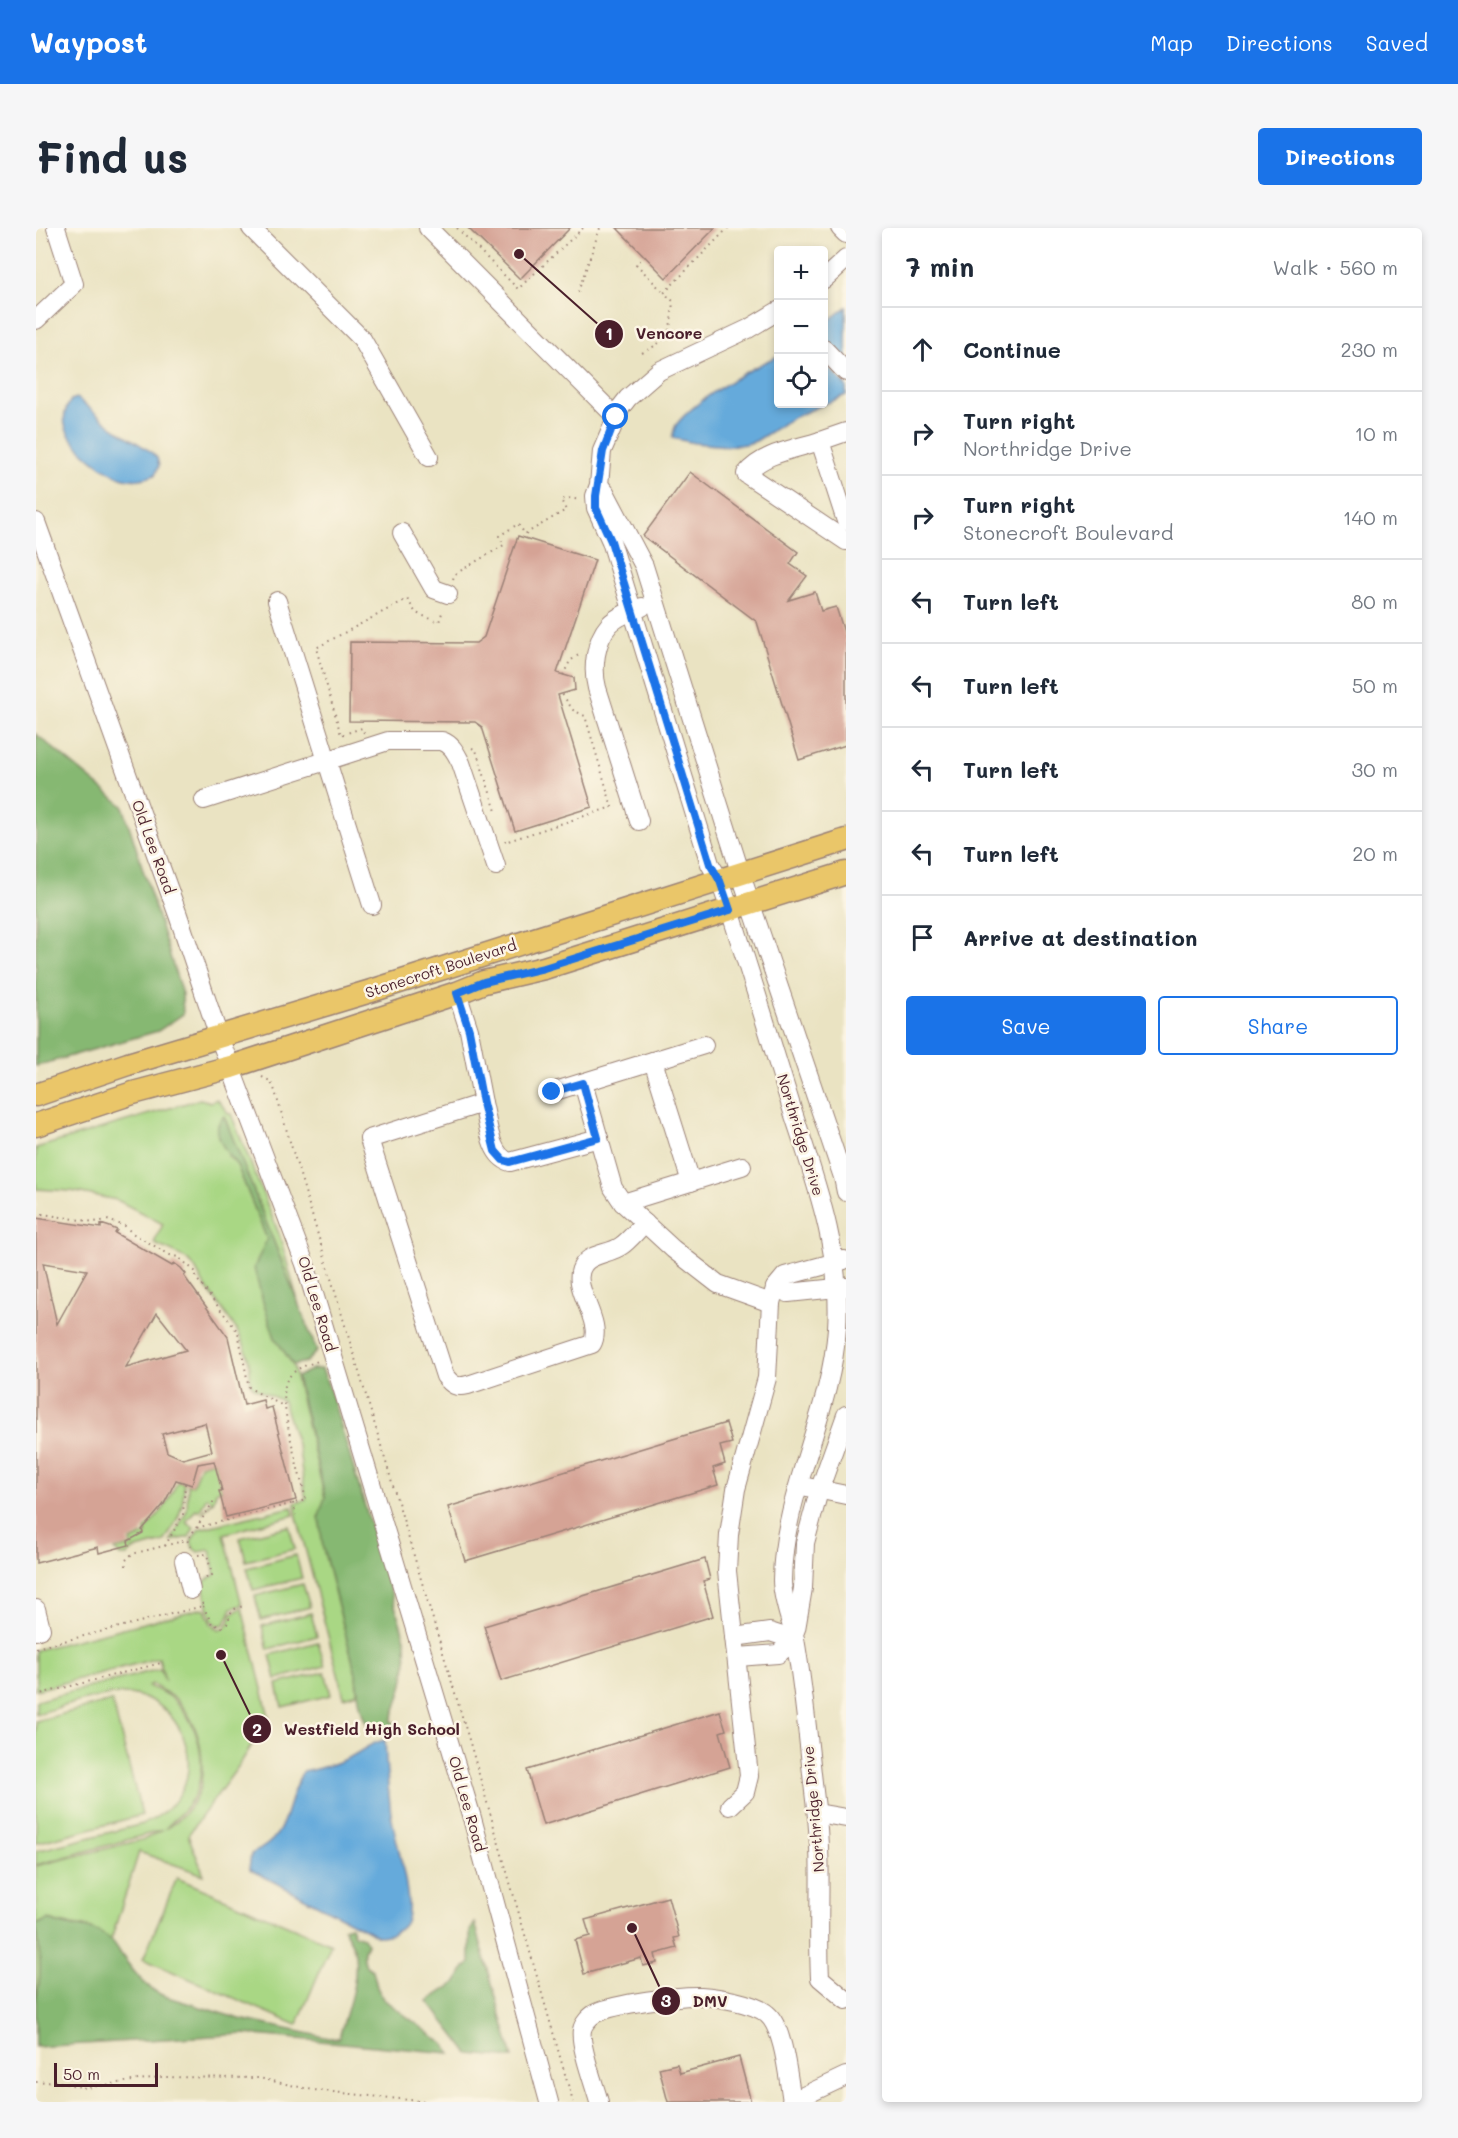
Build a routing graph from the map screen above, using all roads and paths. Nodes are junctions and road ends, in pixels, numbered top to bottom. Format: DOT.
graph roads {
  1 [pos="56,228"];
  2 [pos="251,228"];
  3 [pos="428,228"];
  4 [pos="457,228"];
  5 [pos="583,228"];
  6 [pos="600,228"];
  7 [pos="728,228"];
  8 [pos="840,228"];
  9 [pos="846,234"];
  10 [pos="645,256"];
  11 [pos="846,259"];
  12 [pos="828,275"];
  13 [pos="578,292"];
  14 [pos="664,293"];
  15 [pos="774,313"];
  16 [pos="36,321"];
  17 [pos="642,353"];
  18 [pos="828,353"];
  19 [pos="846,372"];
  20 [pos="616,417"];
  21 [pos="846,432"];
  22 [pos="820,441"];
  23 [pos="429,457"];
  24 [pos="599,485"];
  25 [pos="585,504"];
  26 [pos="846,521"];
  27 [pos="36,522"];
  28 [pos="402,534"];
  29 [pos="846,541"];
  30 [pos="448,594"];
  31 [pos="277,601"];
  32 [pos="655,602"];
  33 [pos="632,610"];
  34 [pos="582,653"];
  35 [pos="563,675"];
  36 [pos="562,694"];
  37 [pos="365,735"];
  38 [pos="467,745"];
  39 [pos="327,761"];
  40 [pos="204,800"];
  41 [pos="499,821"];
  42 [pos="639,821"];
  43 [pos="502,831"];
  44 [pos="846,840"];
  45 [pos="496,867"];
  46 [pos="846,873"];
  47 [pos="731,878"];
  48 [pos="372,905"];
  49 [pos="740,906"];
  50 [pos="457,993"];
  51 [pos="219,1037"];
  52 [pos="704,1045"];
  53 [pos="253,1060"];
  54 [pos="653,1061"];
  55 [pos="231,1067"];
  56 [pos="583,1083"];
  57 [pos="552,1092"];
  58 [pos="36,1095"];
  59 [pos="483,1103"];
  60 [pos="36,1125"];
  61 [pos="598,1138"];
  62 [pos="742,1166"];
  63 [pos="692,1182"];
  64 [pos="846,1192"];
  65 [pos="623,1203"];
  66 [pos="36,1213"];
  67 [pos="645,1223"];
  68 [pos="840,1261"];
  69 [pos="841,1288"];
  70 [pos="773,1295"];
  71 [pos="332,1355"];
  72 [pos="284,1406"];
  73 [pos="846,1415"];
  74 [pos="185,1483"];
  75 [pos="798,1485"];
  76 [pos="819,1491"];
  77 [pos="846,1496"];
  78 [pos="216,1498"];
  79 [pos="306,1500"];
  80 [pos="293,1503"];
  81 [pos="296,1515"];
  82 [pos="196,1528"];
  83 [pos="188,1540"];
  84 [pos="165,1546"];
  85 [pos="184,1561"];
  86 [pos="126,1566"];
  87 [pos="191,1590"];
  88 [pos="203,1606"];
  89 [pos="243,1606"];
  90 [pos="36,1609"];
  91 [pos="36,1631"];
  92 [pos="734,1637"];
  93 [pos="795,1640"];
  94 [pos="738,1657"];
  95 [pos="161,1663"];
  96 [pos="36,1695"];
  97 [pos="730,1806"];
  98 [pos="817,1813"];
  99 [pos="846,1818"];
  100 [pos="846,2001"];
  101 [pos="846,2076"];
  102 [pos="36,2082"];
  103 [pos="791,2101"];
  104 [pos="429,2102"];
  105 [pos="549,2102"];
  106 [pos="573,2102"];
  107 [pos="599,2102"];
  1 -- 16 [label="street"];
  2 -- 23 [label="street"];
  3 -- 20 [label="street"];
  4 -- 5 [label="path"];
  6 -- 13 [label="path"];
  7 -- 14 [label="path"];
  8 -- 9 [label="street"];
  10 -- 14 [label="path"];
  11 -- 12 [label="street"];
  14 -- 17 [label="path"];
  15 -- 20 [label="street"];
  18 -- 19 [label="street"];
  20 -- 24 [label="street"];
  21 -- 22 [label="street"];
  22 -- 26 [label="street"];
  22 -- 29 [label="street"];
  24 -- 32 [label="street"];
  24 -- 33 [label="street"];
  25 -- 30 [label="path"];
  27 -- 51 [label="street, Old Lee Road"];
  28 -- 30 [label="street"];
  30 -- 37 [label="path"];
  31 -- 39 [label="street"];
  32 -- 33 [label="street"];
  32 -- 47 [label="street"];
  33 -- 42 [label="street"];
  33 -- 47 [label="street"];
  34 -- 35 [label="path"];
  36 -- 43 [label="path"];
  38 -- 41 [label="path"];
  39 -- 40 [label="street"];
  39 -- 45 [label="street"];
  39 -- 48 [label="street"];
  44 -- 47 [label="main road, Stonecroft Boulevard"];
  46 -- 49 [label="main road, Stonecroft Boulevard"];
  47 -- 49 [label="street, Northridge Drive"];
  47 -- 51 [label="main road, Stonecroft Boulevard"];
  49 -- 50 [label="main road, Stonecroft Boulevard"];
  49 -- 64 [label="street, Northridge Drive"];
  49 -- 68 [label="street, Northridge Drive"];
  50 -- 53 [label="main road, Stonecroft Boulevard"];
  50 -- 59 [label="street"];
  51 -- 55 [label="street, Old Lee Road"];
  51 -- 58 [label="main road, Stonecroft Boulevard"];
  52 -- 54 [label="street"];
  53 -- 55 [label="main road, Stonecroft Boulevard"];
  53 -- 106 [label="path"];
  54 -- 56 [label="street"];
  54 -- 63 [label="street"];
  55 -- 60 [label="main road, Stonecroft Boulevard"];
  55 -- 71 [label="street, Old Lee Road"];
  56 -- 57 [label="street"];
  56 -- 61 [label="street"];
  59 -- 61 [label="street"];
  59 -- 67 [label="street"];
  61 -- 65 [label="street"];
  62 -- 63 [label="street"];
  63 -- 65 [label="street"];
  65 -- 67 [label="street"];
  66 -- 72 [label="path"];
  67 -- 70 [label="street"];
  68 -- 69 [label="street, Northridge Drive"];
  68 -- 70 [label="street"];
  69 -- 70 [label="street"];
  69 -- 75 [label="street, Northridge Drive"];
  70 -- 92 [label="street"];
  71 -- 72 [label="path"];
  71 -- 105 [label="street, Old Lee Road"];
  72 -- 79 [label="path"];
  73 -- 76 [label="street, Northridge Drive"];
  74 -- 84 [label="path"];
  75 -- 76 [label="street"];
  75 -- 93 [label="street, Northridge Drive"];
  76 -- 77 [label="street"];
  76 -- 93 [label="street, Northridge Drive"];
  78 -- 82 [label="path"];
  80 -- 81 [label="path"];
  83 -- 84 [label="path"];
  84 -- 86 [label="path"];
  85 -- 87 [label="street"];
  88 -- 89 [label="path"];
  90 -- 91 [label="street"];
  92 -- 93 [label="street"];
  92 -- 94 [label="street"];
  93 -- 94 [label="street"];
  93 -- 98 [label="street, Northridge Drive"];
  94 -- 97 [label="street"];
  95 -- 96 [label="path"];
  98 -- 99 [label="street"];
  98 -- 100 [label="street, Northridge Drive"];
  101 -- 103 [label="street"];
  102 -- 104 [label="path"];
  103 -- 107 [label="street"];
}
